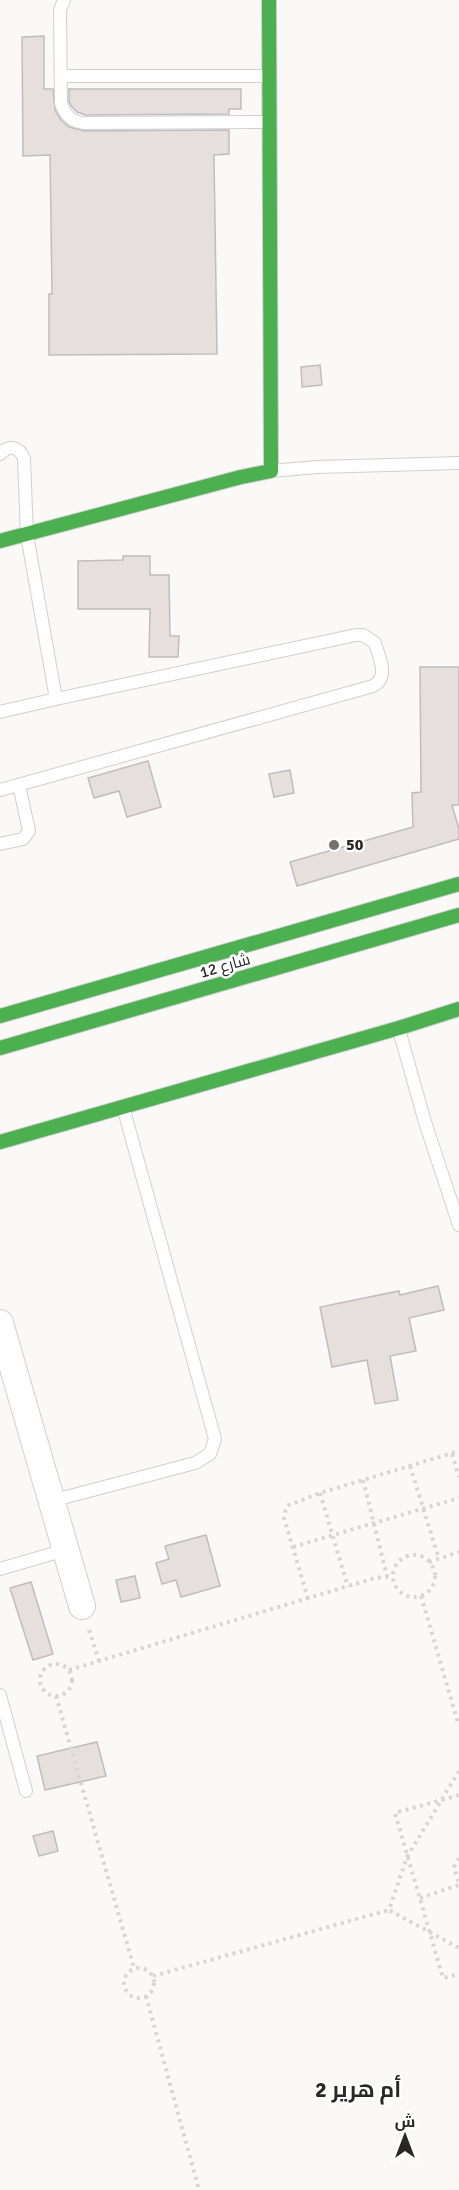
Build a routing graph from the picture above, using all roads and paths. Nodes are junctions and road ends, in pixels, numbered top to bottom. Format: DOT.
graph roads {
  1 [pos="64,0"];
  2 [pos="269,0"];
  3 [pos="61,76"];
  4 [pos="269,76"];
  5 [pos="269,122"];
  6 [pos="0,454"];
  7 [pos="459,463"];
  8 [pos="271,471"];
  9 [pos="27,535"];
  10 [pos="0,541"];
  11 [pos="56,699"];
  12 [pos="0,712"];
  13 [pos="19,785"];
  14 [pos="0,790"];
  15 [pos="0,844"];
  16 [pos="459,884"];
  17 [pos="459,915"];
  18 [pos="459,1009"];
  19 [pos="0,1016"];
  20 [pos="399,1028"];
  21 [pos="0,1048"];
  22 [pos="123,1106"];
  23 [pos="0,1142"];
  24 [pos="459,1225"];
  25 [pos="0,1323"];
  26 [pos="459,1452"];
  27 [pos="452,1454"];
  28 [pos="410,1466"];
  29 [pos="459,1477"];
  30 [pos="363,1480"];
  31 [pos="320,1493"];
  32 [pos="459,1498"];
  33 [pos="51,1501"];
  34 [pos="423,1509"];
  35 [pos="374,1523"];
  36 [pos="332,1535"];
  37 [pos="293,1547"];
  38 [pos="65,1550"];
  39 [pos="459,1552"];
  40 [pos="439,1559"];
  41 [pos="429,1562"];
  42 [pos="0,1569"];
  43 [pos="387,1576"];
  44 [pos="393,1576"];
  45 [pos="348,1587"];
  46 [pos="421,1596"];
  47 [pos="308,1599"];
  48 [pos="82,1606"];
  49 [pos="99,1661"];
  50 [pos="69,1670"];
  51 [pos="0,1695"];
  52 [pos="56,1696"];
  53 [pos="459,1726"];
  54 [pos="459,1771"];
  55 [pos="26,1791"];
  56 [pos="459,1795"];
  57 [pos="442,1801"];
  58 [pos="407,1857"];
  59 [pos="459,1858"];
  60 [pos="459,1884"];
  61 [pos="420,1898"];
  62 [pos="389,1910"];
  63 [pos="430,1933"];
  64 [pos="459,1948"];
  65 [pos="134,1968"];
  66 [pos="459,1974"];
  67 [pos="153,1976"];
  68 [pos="146,1996"];
  69 [pos="199,2190"];
  1 -- 3 [label="lane"];
  2 -- 4 [label="street"];
  3 -- 4 [label="lane"];
  3 -- 5 [label="lane"];
  4 -- 5 [label="street"];
  5 -- 8 [label="street"];
  6 -- 9 [label="lane"];
  7 -- 8 [label="lane"];
  8 -- 9 [label="street"];
  9 -- 10 [label="street"];
  9 -- 11 [label="lane"];
  11 -- 12 [label="lane"];
  11 -- 13 [label="lane"];
  13 -- 14 [label="lane"];
  13 -- 15 [label="lane"];
  16 -- 19 [label="street, شارع 12"];
  17 -- 21 [label="street, شارع 12"];
  18 -- 20 [label="street"];
  20 -- 22 [label="street"];
  20 -- 24 [label="lane"];
  22 -- 23 [label="street"];
  22 -- 33 [label="lane"];
  25 -- 33 [label="street"];
  26 -- 27 [label="path"];
  27 -- 28 [label="path"];
  27 -- 29 [label="path"];
  28 -- 30 [label="path"];
  28 -- 34 [label="path"];
  30 -- 31 [label="path"];
  30 -- 35 [label="path"];
  31 -- 36 [label="path"];
  31 -- 37 [label="path"];
  32 -- 34 [label="path"];
  33 -- 38 [label="street"];
  34 -- 35 [label="path"];
  34 -- 40 [label="path"];
  35 -- 36 [label="path"];
  35 -- 43 [label="path"];
  36 -- 37 [label="path"];
  36 -- 45 [label="path"];
  37 -- 47 [label="path"];
  38 -- 42 [label="lane"];
  38 -- 48 [label="street"];
  39 -- 40 [label="path"];
  40 -- 41 [label="path"];
  41 -- 44 [label="path"];
  41 -- 46 [label="path"];
  43 -- 44 [label="path"];
  43 -- 45 [label="path"];
  44 -- 46 [label="path"];
  45 -- 47 [label="path"];
  46 -- 53 [label="path"];
  47 -- 49 [label="path"];
  48 -- 49 [label="path"];
  49 -- 50 [label="path"];
  50 -- 52 [label="path"];
  50 -- 52 [label="path"];
  51 -- 55 [label="lane"];
  52 -- 65 [label="path"];
  54 -- 57 [label="path"];
  56 -- 57 [label="path"];
  57 -- 58 [label="path"];
  57 -- 58 [label="path"];
  58 -- 61 [label="path"];
  58 -- 62 [label="path"];
  59 -- 60 [label="path"];
  60 -- 61 [label="path"];
  61 -- 63 [label="path"];
  62 -- 63 [label="path"];
  62 -- 67 [label="path"];
  63 -- 64 [label="path"];
  63 -- 66 [label="path"];
  65 -- 67 [label="path"];
  65 -- 68 [label="path"];
  67 -- 68 [label="path"];
  68 -- 69 [label="path"];
}
